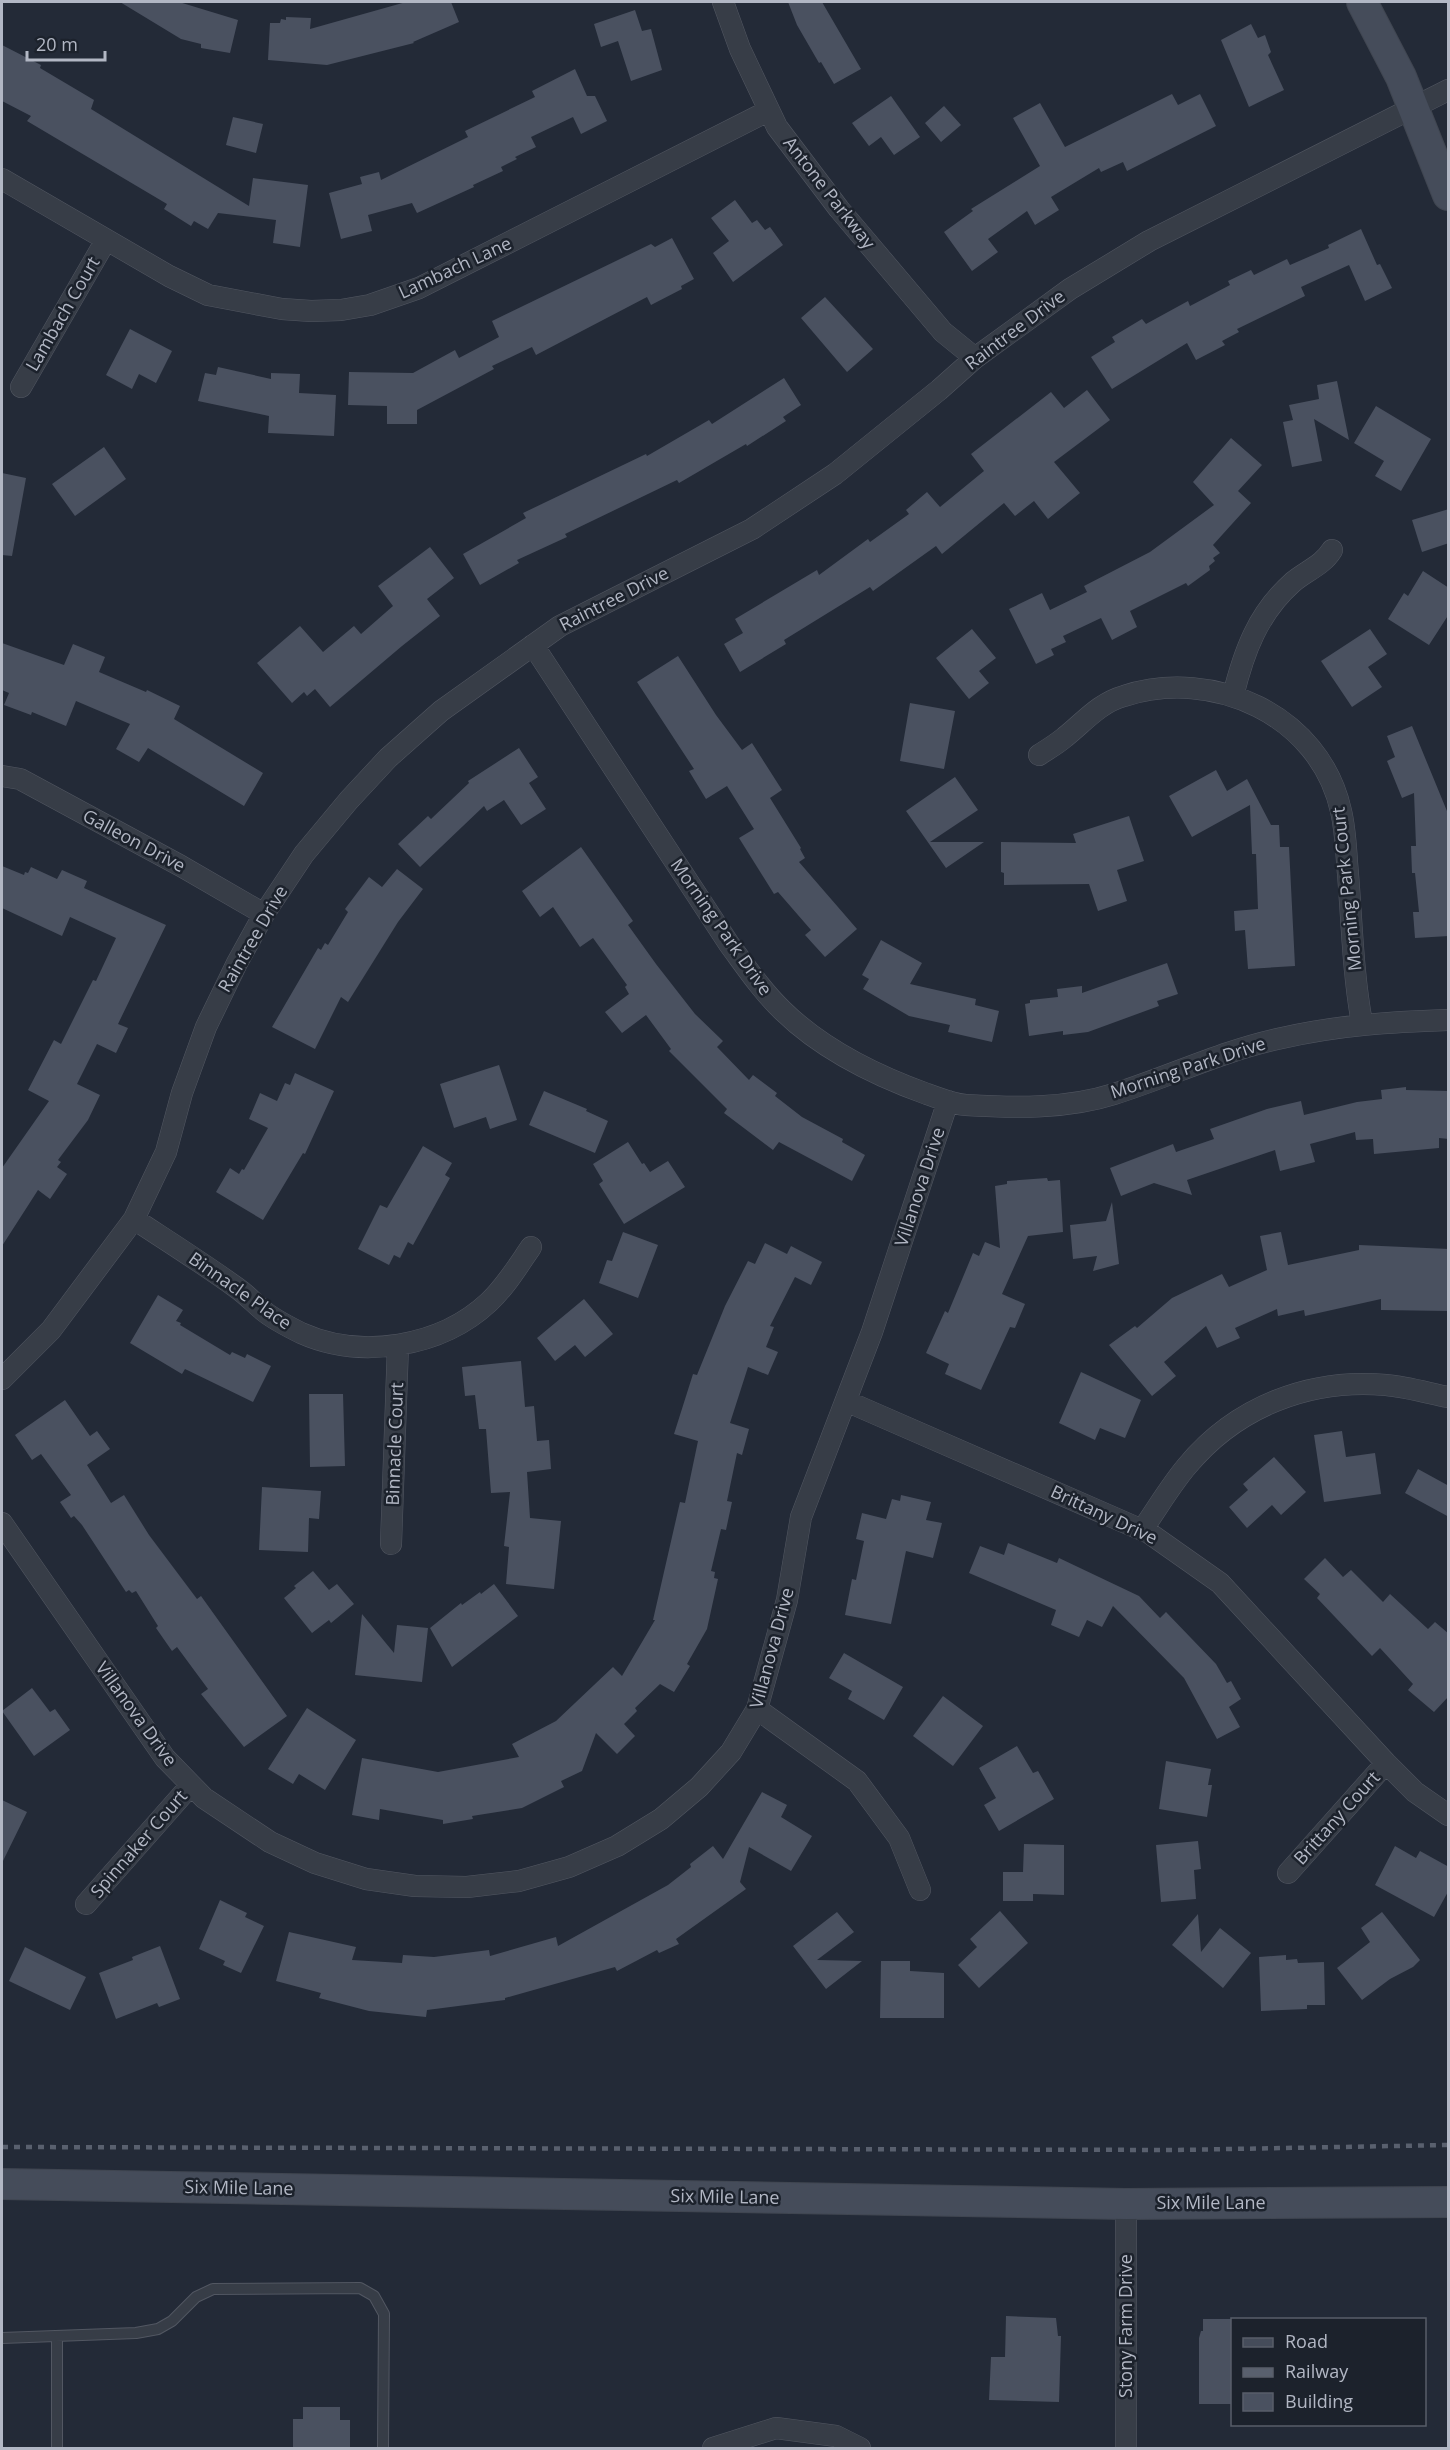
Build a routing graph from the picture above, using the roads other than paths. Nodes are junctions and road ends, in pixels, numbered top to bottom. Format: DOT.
graph roads {
  1 [pos="723,2"];
  2 [pos="1362,2"];
  3 [pos="1449,90"];
  4 [pos="1413,110"];
  5 [pos="768,111"];
  6 [pos="2,178"];
  7 [pos="1449,195"];
  8 [pos="106,240"];
  9 [pos="975,358"];
  10 [pos="21,387"];
  11 [pos="1332,550"];
  12 [pos="533,645"];
  13 [pos="1233,696"];
  14 [pos="1039,755"];
  15 [pos="2,776"];
  16 [pos="264,914"];
  17 [pos="1449,1020"];
  18 [pos="1362,1023"];
  19 [pos="948,1101"];
  20 [pos="134,1219"];
  21 [pos="531,1247"];
  22 [pos="398,1345"];
  23 [pos="2,1379"];
  24 [pos="1449,1397"];
  25 [pos="846,1401"];
  26 [pos="2,1523"];
  27 [pos="1142,1530"];
  28 [pos="391,1544"];
  29 [pos="757,1709"];
  30 [pos="1386,1763"];
  31 [pos="191,1785"];
  32 [pos="1449,1815"];
  33 [pos="1288,1873"];
  34 [pos="920,1890"];
  35 [pos="86,1904"];
  36 [pos="2,2184"];
  37 [pos="1449,2202"];
  38 [pos="1126,2204"];
  39 [pos="57,2336"];
  40 [pos="2,2338"];
  41 [pos="57,2448"];
  42 [pos="383,2448"];
  43 [pos="713,2448"];
  44 [pos="860,2448"];
  45 [pos="1126,2448"];
  1 -- 5 [label="street, Antone Parkway"];
  2 -- 4 [label="street"];
  3 -- 4 [label="street, Raintree Drive"];
  4 -- 7 [label="street"];
  4 -- 9 [label="street, Raintree Drive"];
  5 -- 8 [label="street, Lambach Lane"];
  5 -- 9 [label="street, Antone Parkway"];
  6 -- 8 [label="street, Lambach Lane"];
  8 -- 10 [label="street, Lambach Court"];
  9 -- 12 [label="street, Raintree Drive"];
  11 -- 13 [label="street"];
  12 -- 16 [label="street, Raintree Drive"];
  12 -- 19 [label="street, Morning Park Drive"];
  13 -- 14 [label="street, Morning Park Court"];
  13 -- 18 [label="street, Morning Park Court"];
  15 -- 16 [label="street, Galleon Drive"];
  16 -- 20 [label="street, Raintree Drive"];
  17 -- 18 [label="street, Morning Park Drive"];
  18 -- 19 [label="street, Morning Park Drive"];
  19 -- 25 [label="street, Villanova Drive"];
  20 -- 22 [label="street, Binnacle Place"];
  20 -- 23 [label="street, Raintree Drive"];
  21 -- 22 [label="street, Binnacle Place"];
  22 -- 28 [label="street, Binnacle Court"];
  24 -- 27 [label="street"];
  25 -- 27 [label="street, Brittany Drive"];
  25 -- 29 [label="street, Villanova Drive"];
  26 -- 31 [label="street, Villanova Drive"];
  27 -- 30 [label="street, Brittany Drive"];
  29 -- 31 [label="street, Villanova Drive"];
  29 -- 34 [label="street"];
  30 -- 32 [label="street, Brittany Drive"];
  30 -- 33 [label="street, Brittany Court"];
  31 -- 35 [label="street, Spinnaker Court"];
  36 -- 38 [label="street, Six Mile Lane"];
  37 -- 38 [label="street, Six Mile Lane"];
  38 -- 45 [label="street, Stony Farm Drive"];
  39 -- 40 [label="lane"];
  39 -- 41 [label="lane"];
  39 -- 42 [label="lane"];
  43 -- 44 [label="street"];
}
